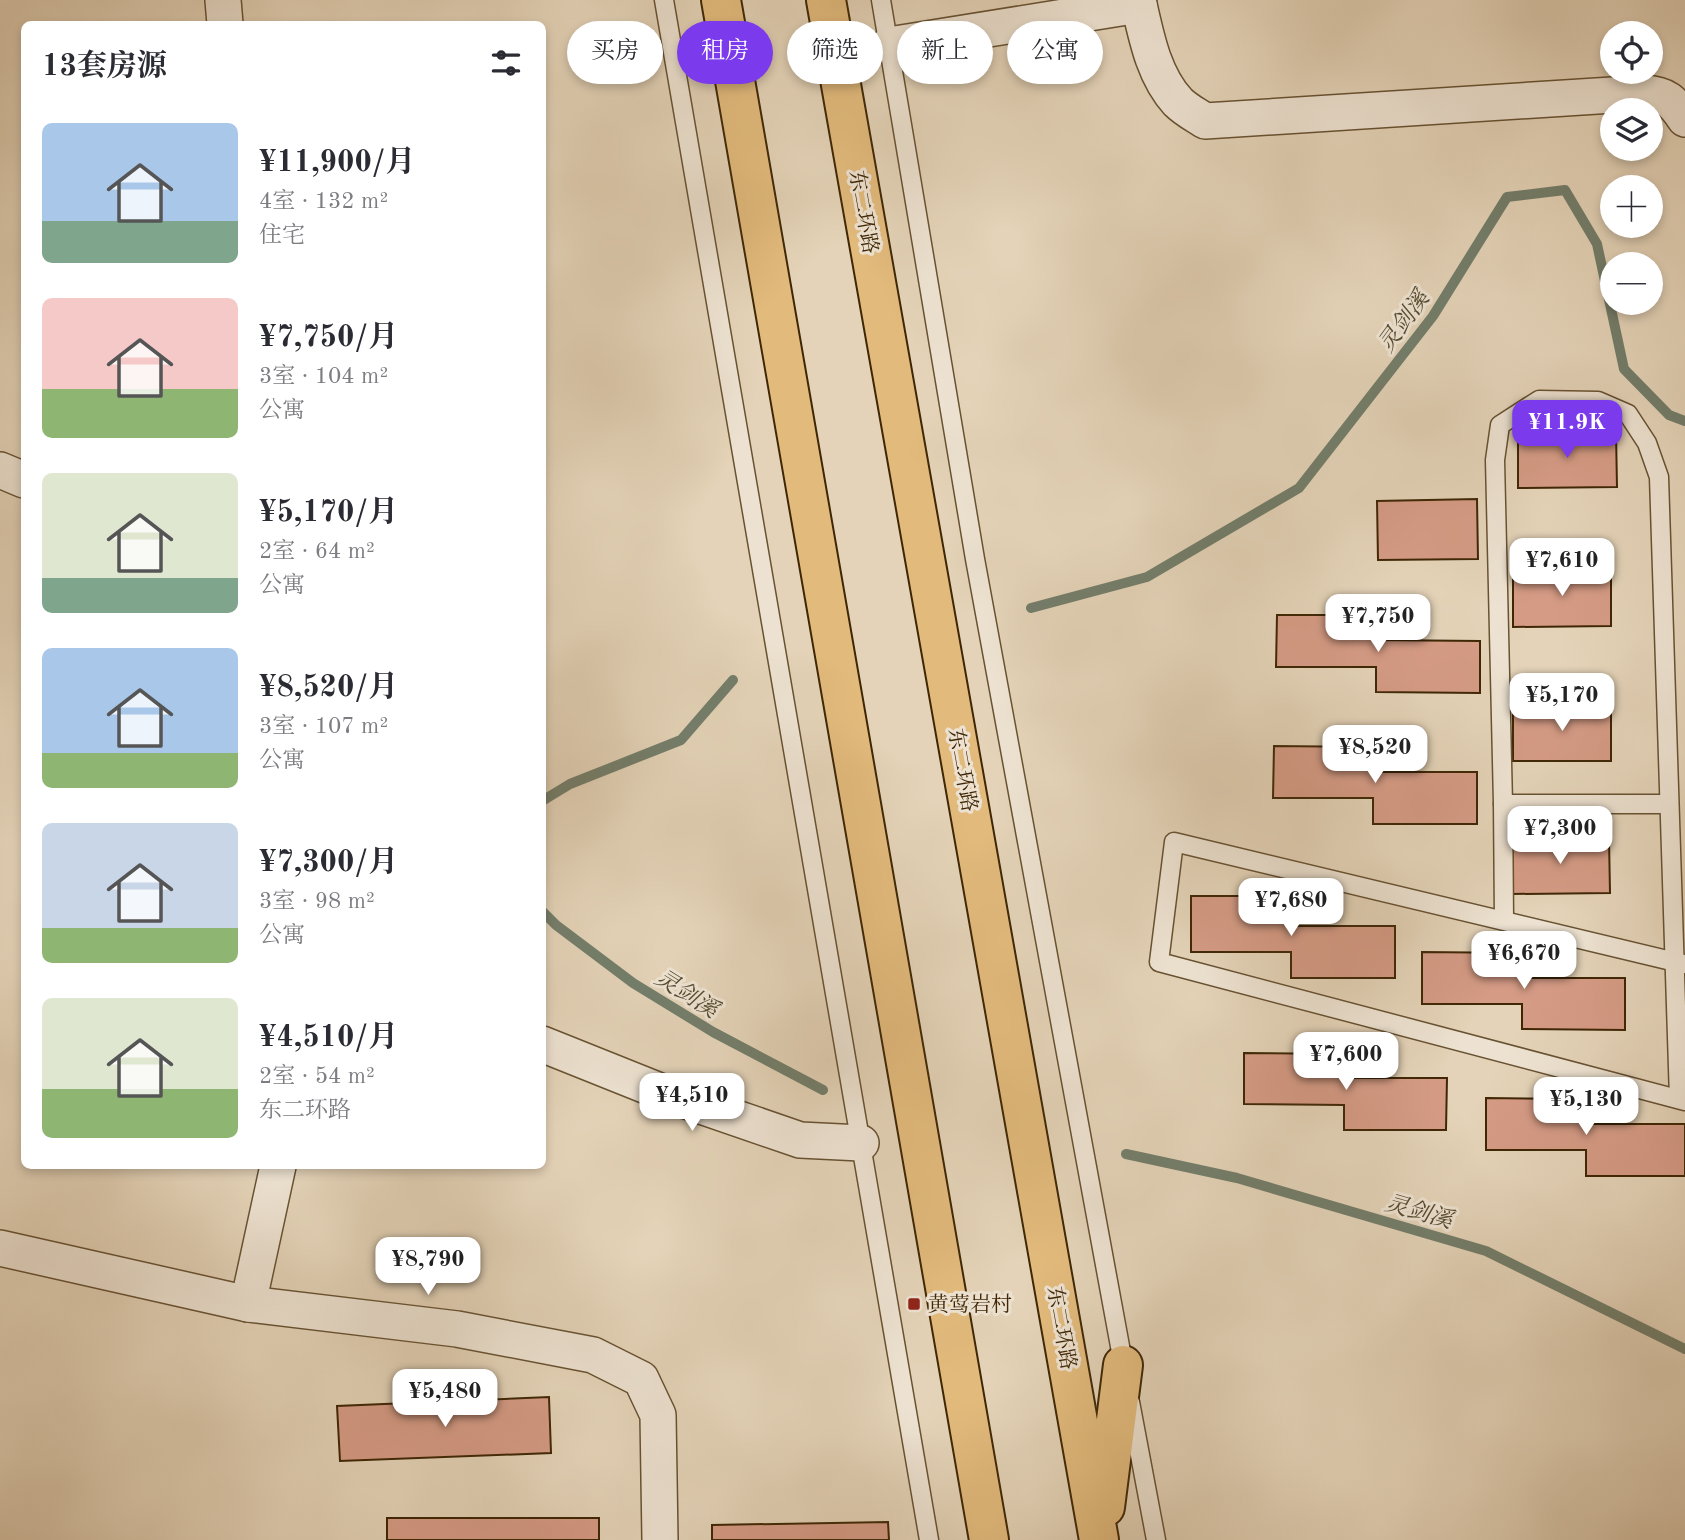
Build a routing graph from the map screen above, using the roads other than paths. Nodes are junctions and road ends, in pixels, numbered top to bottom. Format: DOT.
graph roads {
  1 [pos="223,0"];
  2 [pos="664,0"];
  3 [pos="721,0"];
  4 [pos="826,0"];
  5 [pos="881,0"];
  6 [pos="1138,2"];
  7 [pos="225,21"];
  8 [pos="889,45"];
  9 [pos="1685,119"];
  10 [pos="0,470"];
  11 [pos="21,479"];
  12 [pos="1503,804"];
  13 [pos="1669,804"];
  14 [pos="1677,834"];
  15 [pos="1504,920"];
  16 [pos="1680,963"];
  17 [pos="546,1046"];
  18 [pos="1682,1100"];
  19 [pos="861,1143"];
  20 [pos="277,1169"];
  21 [pos="0,1248"];
  22 [pos="248,1304"];
  23 [pos="1123,1364"];
  24 [pos="660,1540"];
  25 [pos="929,1540"];
  26 [pos="989,1540"];
  27 [pos="1100,1540"];
  28 [pos="1156,1540"];
  1 -- 7 [label="street"];
  2 -- 19 [label="lane"];
  3 -- 26 [label="main road"];
  4 -- 27 [label="main road, 东二环路"];
  5 -- 8 [label="lane"];
  6 -- 8 [label="street"];
  6 -- 9 [label="street"];
  8 -- 23 [label="lane"];
  10 -- 11 [label="street"];
  12 -- 13 [label="lane"];
  12 -- 13 [label="lane"];
  12 -- 15 [label="lane"];
  13 -- 14 [label="lane"];
  14 -- 16 [label="lane"];
  15 -- 16 [label="lane"];
  15 -- 18 [label="lane"];
  16 -- 18 [label="lane"];
  17 -- 19 [label="street"];
  19 -- 25 [label="lane"];
  20 -- 22 [label="street"];
  21 -- 22 [label="street"];
  22 -- 24 [label="street"];
  23 -- 27 [label="main road"];
  23 -- 28 [label="lane"];
}
